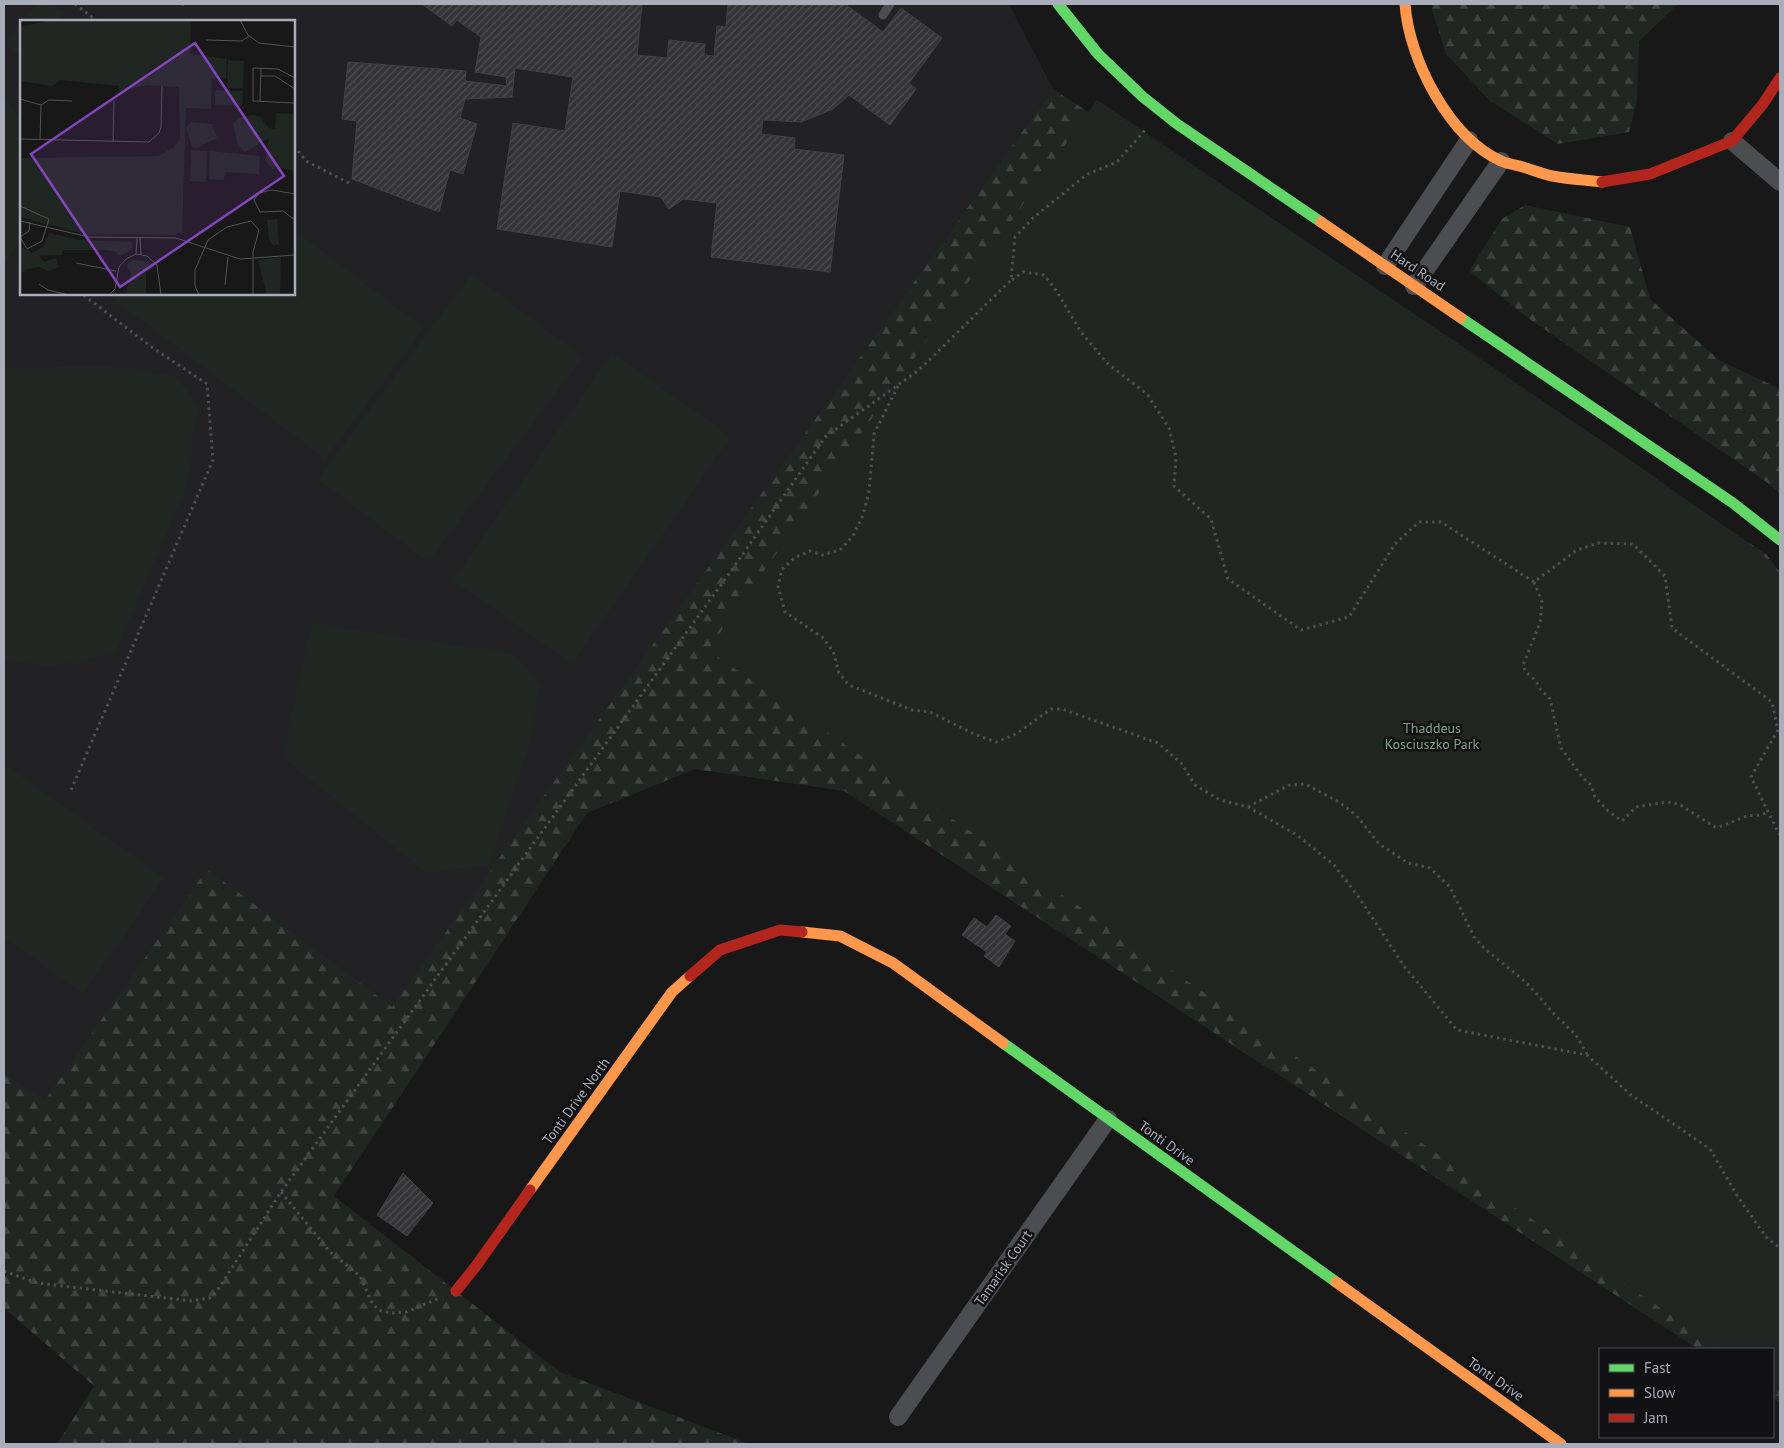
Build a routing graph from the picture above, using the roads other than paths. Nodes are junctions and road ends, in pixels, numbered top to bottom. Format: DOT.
graph roads {
  1 [pos="890,4"];
  2 [pos="1058,4"];
  3 [pos="1405,4"];
  4 [pos="883,15"];
  5 [pos="1780,78"];
  6 [pos="1469,140"];
  7 [pos="1732,141"];
  8 [pos="1501,161"];
  9 [pos="1780,182"];
  10 [pos="1386,266"];
  11 [pos="1414,286"];
  12 [pos="1780,540"];
  13 [pos="734,945"];
  14 [pos="1108,1119"];
  15 [pos="456,1291"];
  16 [pos="898,1417"];
  17 [pos="1561,1444"];
  1 -- 4 [label="lane"];
  2 -- 10 [label="street, Hard Road"];
  3 -- 6 [label="street"];
  5 -- 7 [label="street"];
  6 -- 8 [label="street"];
  6 -- 10 [label="street"];
  7 -- 8 [label="street"];
  7 -- 9 [label="street"];
  8 -- 11 [label="street"];
  10 -- 11 [label="street, Hard Road"];
  11 -- 12 [label="street, Hard Road"];
  13 -- 14 [label="street, Tonti Drive"];
  13 -- 15 [label="street, Tonti Drive North"];
  14 -- 16 [label="street, Tamarisk Court"];
  14 -- 17 [label="street, Tonti Drive"];
}
